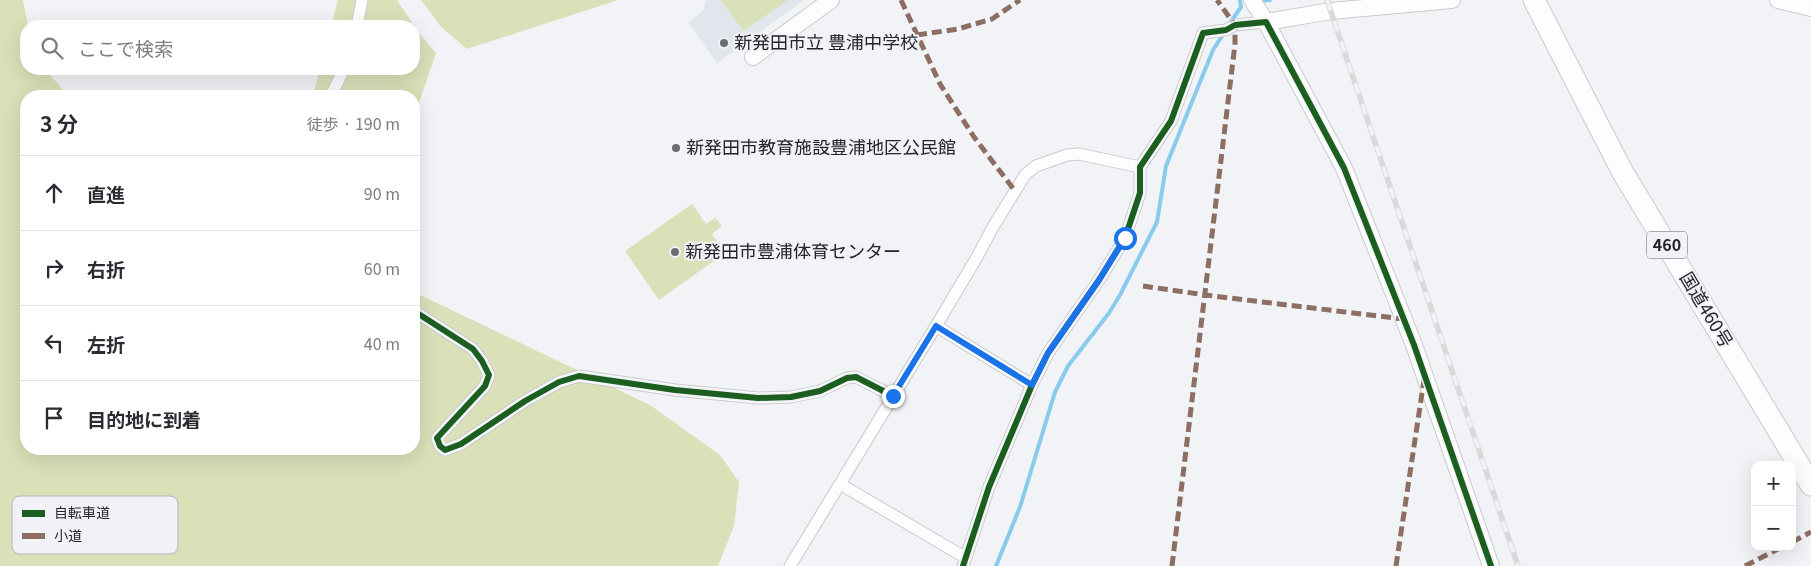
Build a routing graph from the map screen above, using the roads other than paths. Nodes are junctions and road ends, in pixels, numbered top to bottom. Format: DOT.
graph roads {
  1 [pos="362,0"];
  2 [pos="831,0"];
  3 [pos="1252,0"];
  4 [pos="1452,0"];
  5 [pos="1534,0"];
  6 [pos="1778,0"];
  7 [pos="1434,1"];
  8 [pos="1811,8"];
  9 [pos="358,20"];
  10 [pos="1266,22"];
  11 [pos="753,56"];
  12 [pos="341,75"];
  13 [pos="334,90"];
  14 [pos="1140,168"];
  15 [pos="420,315"];
  16 [pos="936,326"];
  17 [pos="1032,385"];
  18 [pos="893,396"];
  19 [pos="1810,483"];
  20 [pos="840,484"];
  21 [pos="964,562"];
  22 [pos="790,566"];
  23 [pos="1491,566"];
  1 -- 9 [label="street"];
  2 -- 11 [label="street"];
  3 -- 10 [label="street"];
  4 -- 7 [label="street"];
  5 -- 19 [label="highway, 国道460号 / 460"];
  6 -- 8 [label="street"];
  7 -- 10 [label="street"];
  10 -- 14 [label="street"];
  10 -- 23 [label="street"];
  12 -- 13 [label="street"];
  14 -- 16 [label="street"];
  14 -- 17 [label="street"];
  15 -- 18 [label="street"];
  16 -- 17 [label="street"];
  16 -- 18 [label="street"];
  17 -- 21 [label="street"];
  18 -- 20 [label="street"];
  20 -- 21 [label="street"];
  20 -- 22 [label="street"];
}
